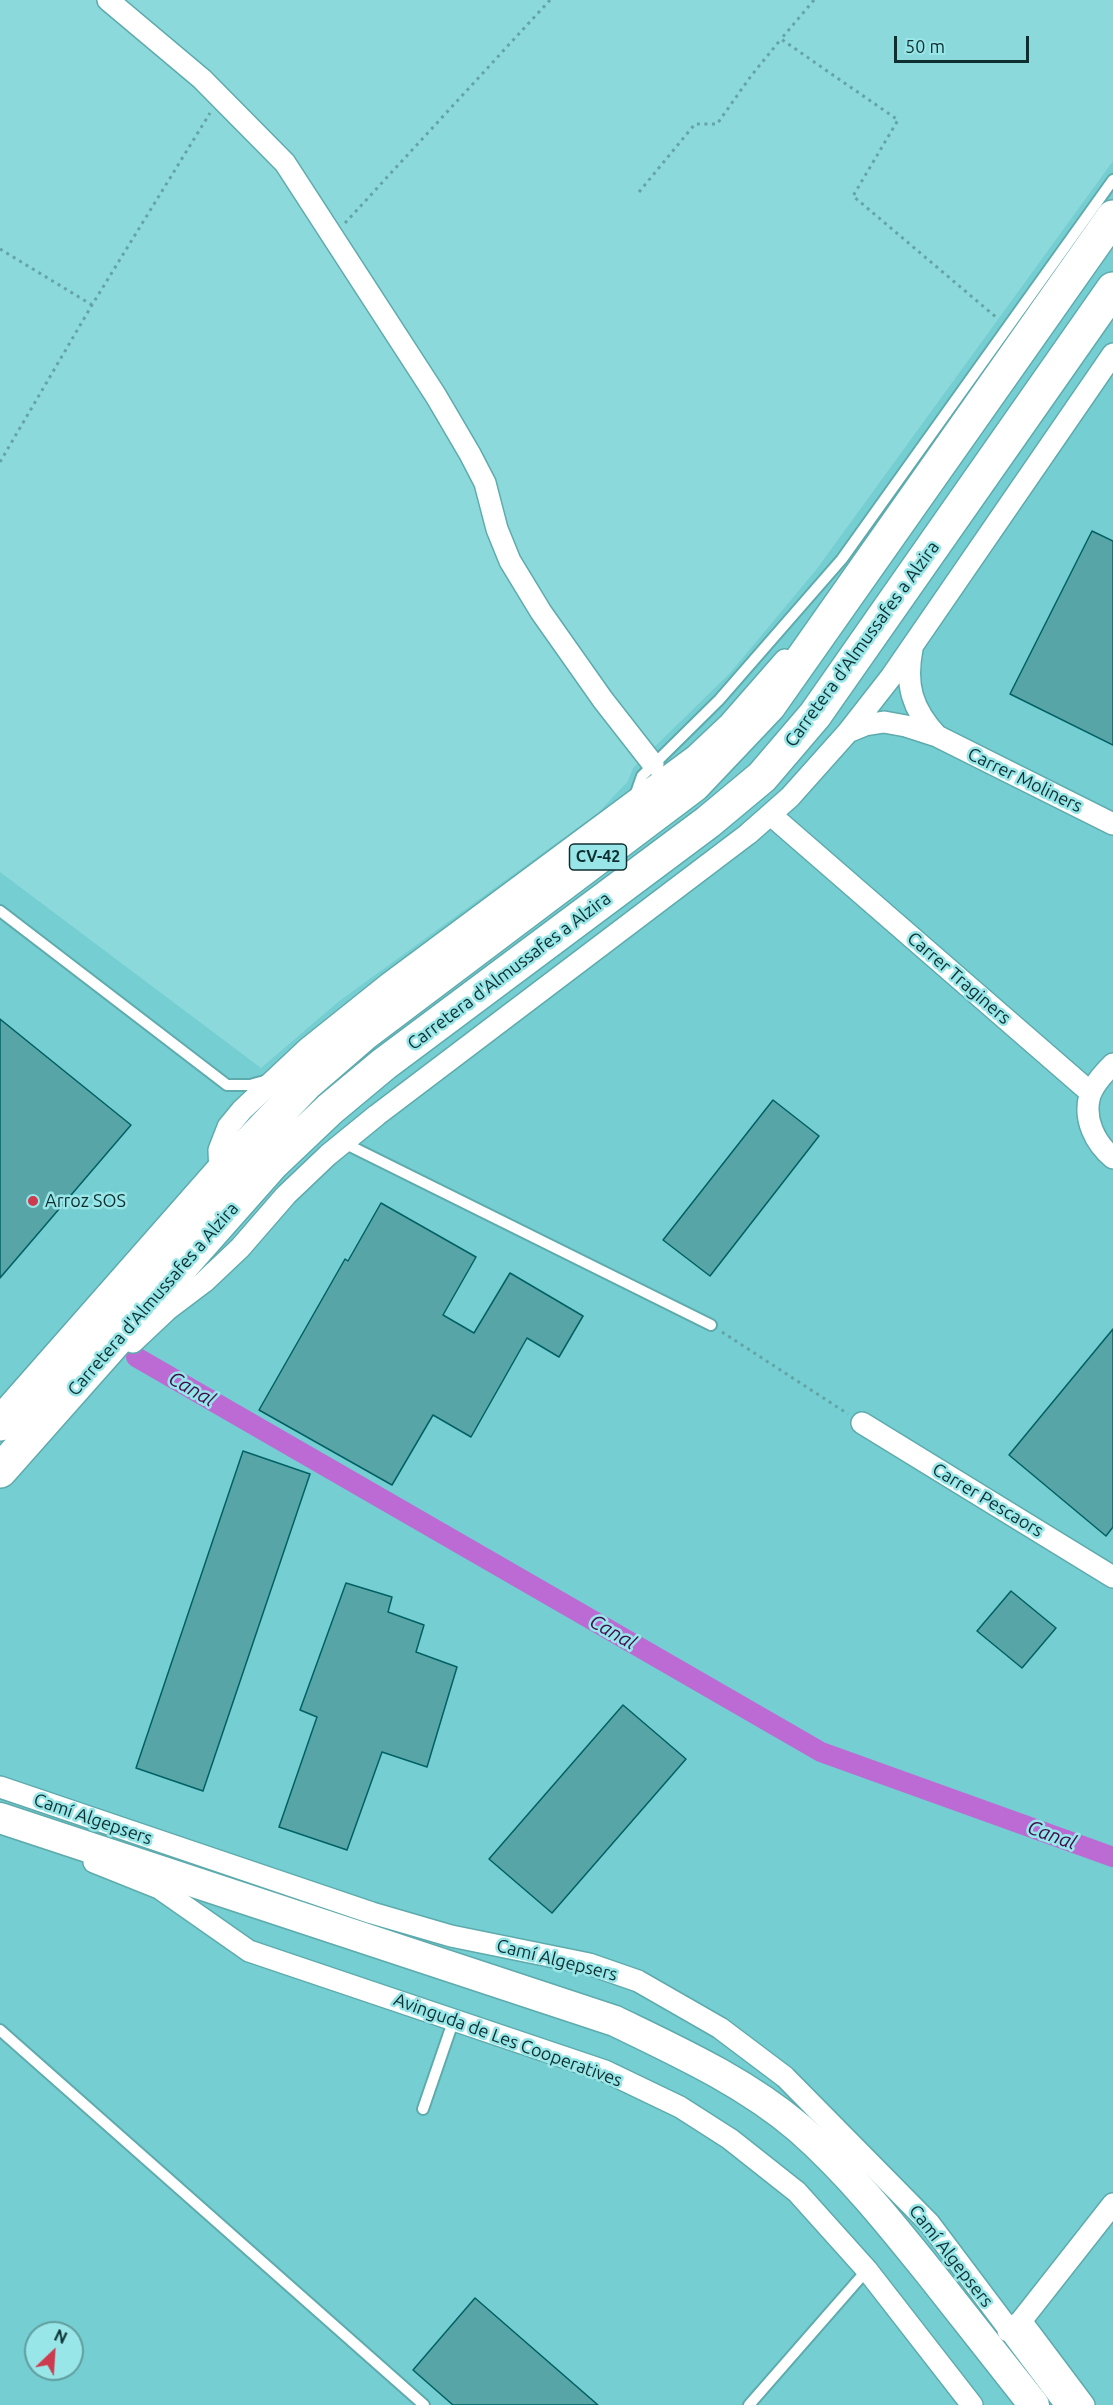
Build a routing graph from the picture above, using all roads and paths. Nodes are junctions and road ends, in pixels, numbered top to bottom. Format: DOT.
graph roads {
  1 [pos="108,0"];
  2 [pos="550,0"];
  3 [pos="813,0"];
  4 [pos="781,39"];
  5 [pos="219,98"];
  6 [pos="1113,180"];
  7 [pos="639,192"];
  8 [pos="1113,217"];
  9 [pos="334,236"];
  10 [pos="0,249"];
  11 [pos="1113,289"];
  12 [pos="92,304"];
  13 [pos="1008,327"];
  14 [pos="1113,354"];
  15 [pos="0,462"];
  16 [pos="855,583"];
  17 [pos="913,643"];
  18 [pos="848,732"];
  19 [pos="937,736"];
  20 [pos="653,764"];
  21 [pos="633,804"];
  22 [pos="771,815"];
  23 [pos="1113,824"];
  24 [pos="0,910"];
  25 [pos="1113,1064"];
  26 [pos="280,1076"];
  27 [pos="1091,1093"];
  28 [pos="344,1143"];
  29 [pos="1113,1158"];
  30 [pos="220,1174"];
  31 [pos="711,1325"];
  32 [pos="862,1423"];
  33 [pos="0,1424"];
  34 [pos="4,1467"];
  35 [pos="1113,1577"];
  36 [pos="0,1787"];
  37 [pos="0,1818"];
  38 [pos="59,1837"];
  39 [pos="454,2019"];
  40 [pos="0,2030"];
  41 [pos="423,2109"];
  42 [pos="1113,2204"];
  43 [pos="867,2270"];
  44 [pos="1015,2326"];
  45 [pos="424,2405"];
  46 [pos="749,2405"];
  47 [pos="972,2405"];
  48 [pos="1034,2405"];
  49 [pos="1066,2405"];
  50 [pos="1084,2405"];
  1 -- 5 [label="street"];
  2 -- 9 [label="path"];
  3 -- 4 [label="path"];
  4 -- 7 [label="path"];
  4 -- 13 [label="path"];
  5 -- 9 [label="street"];
  5 -- 12 [label="path"];
  6 -- 13 [label="lane"];
  8 -- 16 [label="main road, Carretera d'Almussafes a Alzira / CV-42"];
  9 -- 20 [label="street"];
  10 -- 12 [label="path"];
  11 -- 34 [label="main road, Carretera d'Almussafes a Alzira / CV-42"];
  12 -- 15 [label="path"];
  13 -- 20 [label="lane"];
  14 -- 17 [label="street, Carretera d'Almussafes a Alzira"];
  16 -- 21 [label="street, Carretera d'Almussafes a Alzira"];
  16 -- 30 [label="main road, Carretera d'Almussafes a Alzira / CV-42"];
  17 -- 18 [label="street, Carretera d'Almussafes a Alzira"];
  17 -- 19 [label="street, Carrer Moliners"];
  18 -- 19 [label="street, Carrer Moliners"];
  18 -- 22 [label="street, Carretera d'Almussafes a Alzira"];
  19 -- 23 [label="street, Carrer Moliners"];
  20 -- 21 [label="lane"];
  21 -- 26 [label="street, Carretera d'Almussafes a Alzira"];
  22 -- 27 [label="street, Carrer Traginers"];
  22 -- 28 [label="street, Carretera d'Almussafes a Alzira"];
  24 -- 26 [label="lane"];
  25 -- 27 [label="street"];
  26 -- 30 [label="street, Carretera d'Almussafes a Alzira"];
  27 -- 29 [label="street"];
  28 -- 31 [label="lane"];
  28 -- 34 [label="street, Carretera d'Almussafes a Alzira"];
  30 -- 33 [label="main road, Carretera d'Almussafes a Alzira / CV-42"];
  31 -- 32 [label="path"];
  32 -- 35 [label="street, Carrer Pescaors"];
  36 -- 44 [label="street, Camí Algepsers"];
  37 -- 38 [label="main road"];
  38 -- 39 [label="street, Avinguda de Les Cooperatives"];
  38 -- 48 [label="main road"];
  39 -- 41 [label="lane"];
  39 -- 43 [label="street, Avinguda de Les Cooperatives"];
  40 -- 45 [label="lane"];
  42 -- 44 [label="street"];
  43 -- 46 [label="lane"];
  43 -- 47 [label="street, Avinguda de Les Cooperatives"];
  44 -- 49 [label="street, Camí Algepsers"];
  44 -- 50 [label="street, Camí Algepsers"];
}
